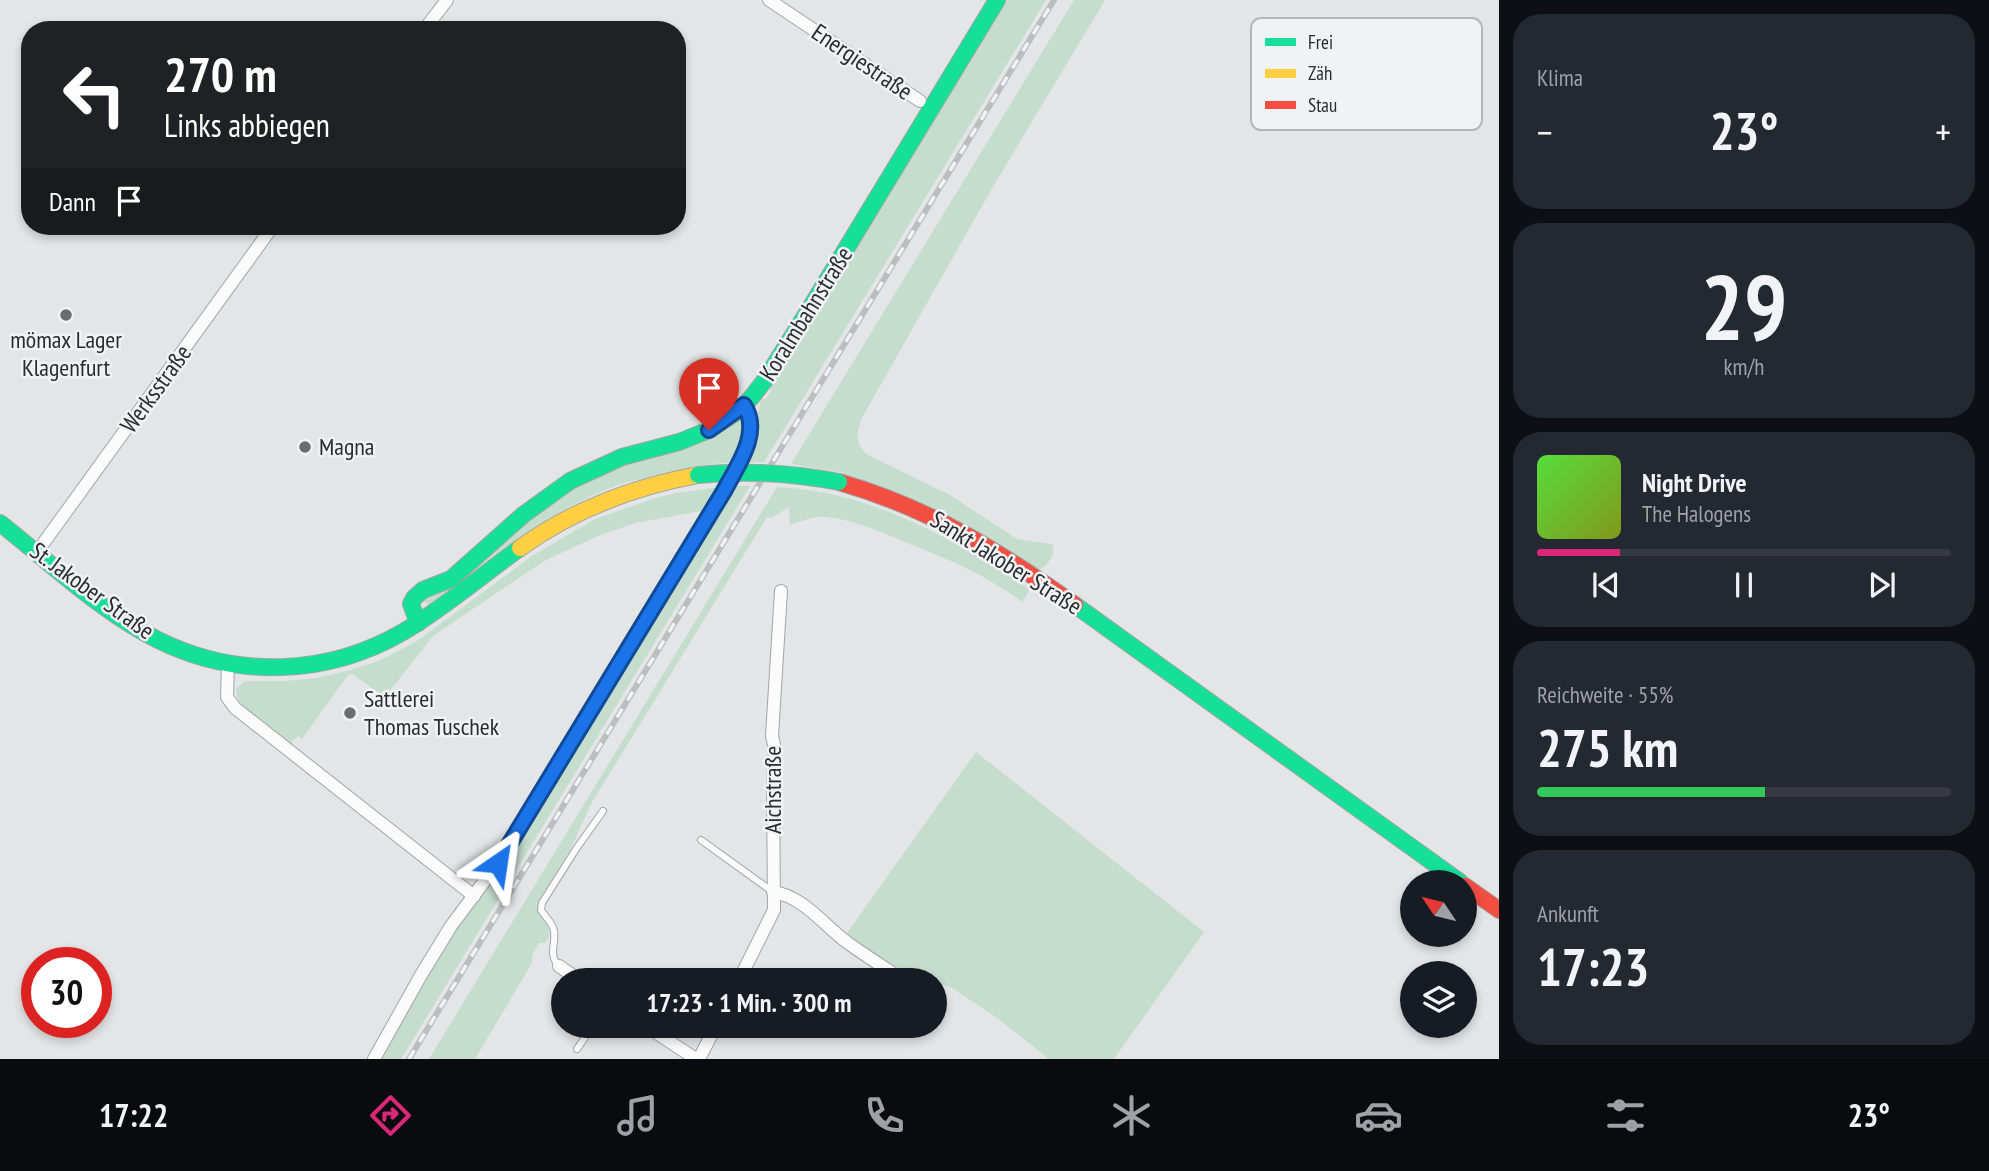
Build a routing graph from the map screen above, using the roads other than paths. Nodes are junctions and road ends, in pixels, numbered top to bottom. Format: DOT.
graph roads {
  1 [pos="447,0"];
  2 [pos="769,0"];
  3 [pos="997,0"];
  4 [pos="431,21"];
  5 [pos="920,101"];
  6 [pos="266,235"];
  7 [pos="744,405"];
  8 [pos="0,523"];
  9 [pos="37,552"];
  10 [pos="781,591"];
  11 [pos="418,623"];
  12 [pos="228,664"];
  13 [pos="603,811"];
  14 [pos="701,840"];
  15 [pos="1443,870"];
  16 [pos="773,892"];
  17 [pos="1477,894"];
  18 [pos="474,896"];
  19 [pos="1499,910"];
  20 [pos="559,966"];
  21 [pos="562,968"];
  22 [pos="745,968"];
  23 [pos="885,968"];
  24 [pos="584,1038"];
  25 [pos="665,1038"];
  26 [pos="709,1038"];
  27 [pos="576,1049"];
  28 [pos="374,1059"];
  29 [pos="697,1059"];
  1 -- 4 [label="street"];
  2 -- 5 [label="street, Energiestraße"];
  3 -- 7 [label="main road, Koralmbahnstraße"];
  6 -- 9 [label="street, Werksstraße"];
  7 -- 11 [label="main road"];
  7 -- 18 [label="street, Koralmbahnstraße"];
  8 -- 9 [label="main road, St. Jakober Straße"];
  9 -- 12 [label="main road, St. Jakober Straße"];
  10 -- 16 [label="street, Aichstraße"];
  11 -- 12 [label="main road, Sankt Jakober Straße"];
  11 -- 15 [label="main road, Sankt Jakober Straße, bridge"];
  12 -- 18 [label="street"];
  13 -- 20 [label="lane"];
  14 -- 16 [label="lane"];
  16 -- 22 [label="street, Aichstraße"];
  16 -- 23 [label="street"];
  17 -- 19 [label="main road"];
  18 -- 28 [label="street, Koralmbahnstraße"];
  20 -- 21 [label="street"];
  24 -- 27 [label="lane"];
  25 -- 29 [label="street"];
  26 -- 29 [label="street"];
}
